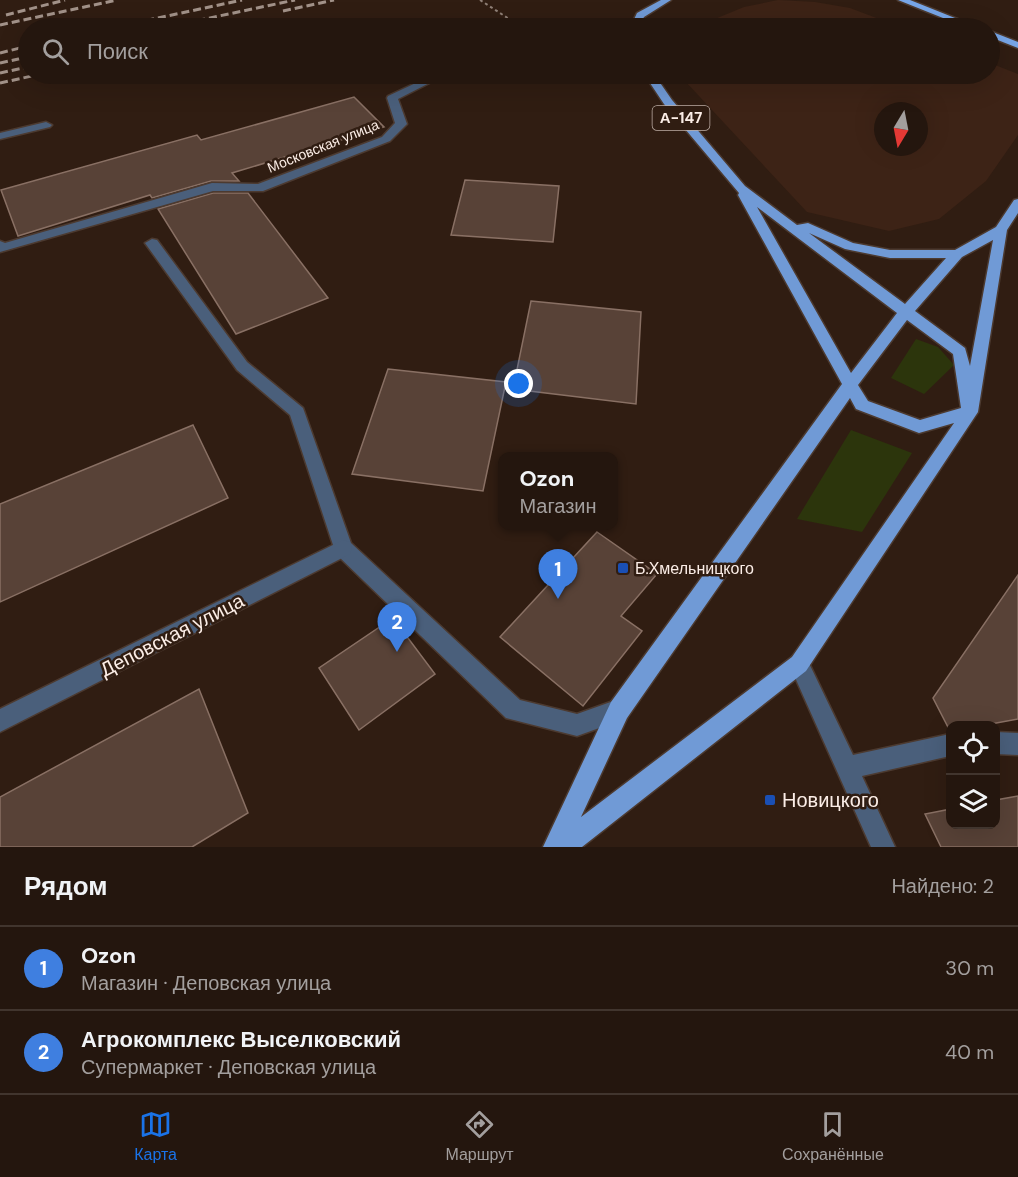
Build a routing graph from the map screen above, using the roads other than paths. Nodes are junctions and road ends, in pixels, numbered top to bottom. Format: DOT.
graph roads {
  1 [pos="902,0"];
  2 [pos="666,1"];
  3 [pos="639,18"];
  4 [pos="949,18"];
  5 [pos="1000,38"];
  6 [pos="1018,45"];
  7 [pos="421,84"];
  8 [pos="656,84"];
  9 [pos="46,125"];
  10 [pos="0,136"];
  11 [pos="741,189"];
  12 [pos="1018,203"];
  13 [pos="1001,230"];
  14 [pos="152,243"];
  15 [pos="0,245"];
  16 [pos="957,254"];
  17 [pos="905,313"];
  18 [pos="850,385"];
  19 [pos="970,412"];
  20 [pos="343,548"];
  21 [pos="799,664"];
  22 [pos="619,710"];
  23 [pos="0,721"];
  24 [pos="1000,743"];
  25 [pos="1018,744"];
  26 [pos="946,746"];
  27 [pos="847,768"];
  28 [pos="555,847"];
  29 [pos="562,847"];
  30 [pos="883,847"];
  1 -- 4 [label="highway"];
  2 -- 3 [label="main road"];
  5 -- 6 [label="highway"];
  7 -- 15 [label="street, Московская улица"];
  8 -- 11 [label="main road, А-147"];
  9 -- 10 [label="street"];
  11 -- 16 [label="main road"];
  11 -- 17 [label="main road"];
  11 -- 18 [label="main road"];
  12 -- 13 [label="main road"];
  13 -- 16 [label="main road"];
  13 -- 19 [label="main road"];
  14 -- 20 [label="street"];
  16 -- 17 [label="main road"];
  17 -- 18 [label="main road"];
  17 -- 19 [label="main road"];
  18 -- 19 [label="main road"];
  18 -- 22 [label="main road"];
  19 -- 21 [label="main road"];
  20 -- 22 [label="street"];
  20 -- 23 [label="street, Деповская улица"];
  21 -- 27 [label="street"];
  21 -- 29 [label="main road"];
  22 -- 28 [label="main road"];
  24 -- 25 [label="street"];
  26 -- 27 [label="street"];
  27 -- 30 [label="street"];
}
